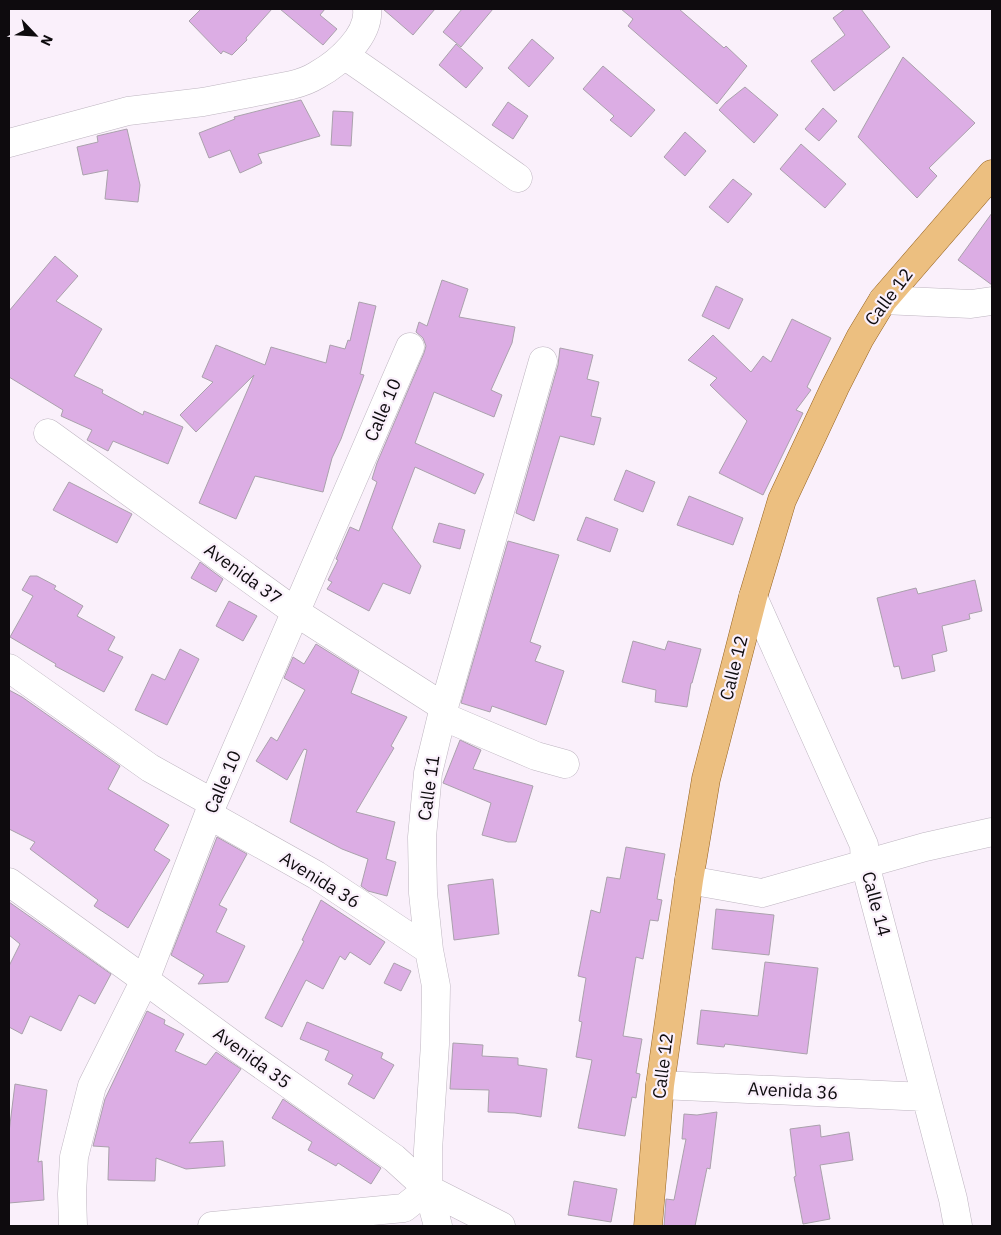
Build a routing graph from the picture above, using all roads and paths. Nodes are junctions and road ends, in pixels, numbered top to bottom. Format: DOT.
graph roads {
  1 [pos="367,9"];
  2 [pos="344,56"];
  3 [pos="9,143"];
  4 [pos="992,174"];
  5 [pos="518,178"];
  6 [pos="883,300"];
  7 [pos="992,301"];
  8 [pos="410,347"];
  9 [pos="543,361"];
  10 [pos="48,433"];
  11 [pos="753,597"];
  12 [pos="297,613"];
  13 [pos="9,668"];
  14 [pos="443,712"];
  15 [pos="565,764"];
  16 [pos="211,809"];
  17 [pos="992,832"];
  18 [pos="865,864"];
  19 [pos="690,880"];
  20 [pos="9,882"];
  21 [pos="429,950"];
  22 [pos="145,980"];
  23 [pos="660,1085"];
  24 [pos="926,1097"];
  25 [pos="428,1189"];
  26 [pos="74,1226"];
  27 [pos="212,1226"];
  28 [pos="438,1226"];
  29 [pos="501,1226"];
  30 [pos="648,1226"];
  31 [pos="958,1226"];
  1 -- 2 [label="street"];
  2 -- 3 [label="street"];
  2 -- 5 [label="street"];
  4 -- 6 [label="main road, Calle 12"];
  6 -- 7 [label="street"];
  6 -- 11 [label="main road, Calle 12"];
  8 -- 12 [label="street, Calle 10"];
  9 -- 14 [label="street, Calle 11"];
  10 -- 12 [label="street, Avenida 37"];
  11 -- 18 [label="street, Calle 14"];
  11 -- 19 [label="main road, Calle 12"];
  12 -- 14 [label="street, Avenida 37"];
  12 -- 16 [label="street, Calle 10"];
  13 -- 16 [label="street, Avenida 36"];
  14 -- 15 [label="street, Avenida 37"];
  14 -- 21 [label="street, Calle 11"];
  16 -- 21 [label="street, Avenida 36"];
  16 -- 22 [label="street, Calle 10"];
  17 -- 18 [label="street"];
  18 -- 19 [label="street"];
  18 -- 24 [label="street, Calle 14"];
  19 -- 23 [label="main road, Calle 12"];
  20 -- 22 [label="street, Avenida 35"];
  21 -- 25 [label="street, Calle 11"];
  22 -- 25 [label="street, Avenida 35"];
  22 -- 26 [label="street, Calle 10"];
  23 -- 24 [label="street, Avenida 36"];
  23 -- 30 [label="main road, Calle 12"];
  24 -- 31 [label="street, Calle 14"];
  25 -- 27 [label="street"];
  25 -- 28 [label="street, Calle 11"];
  25 -- 29 [label="street, Avenida 35"];
}
